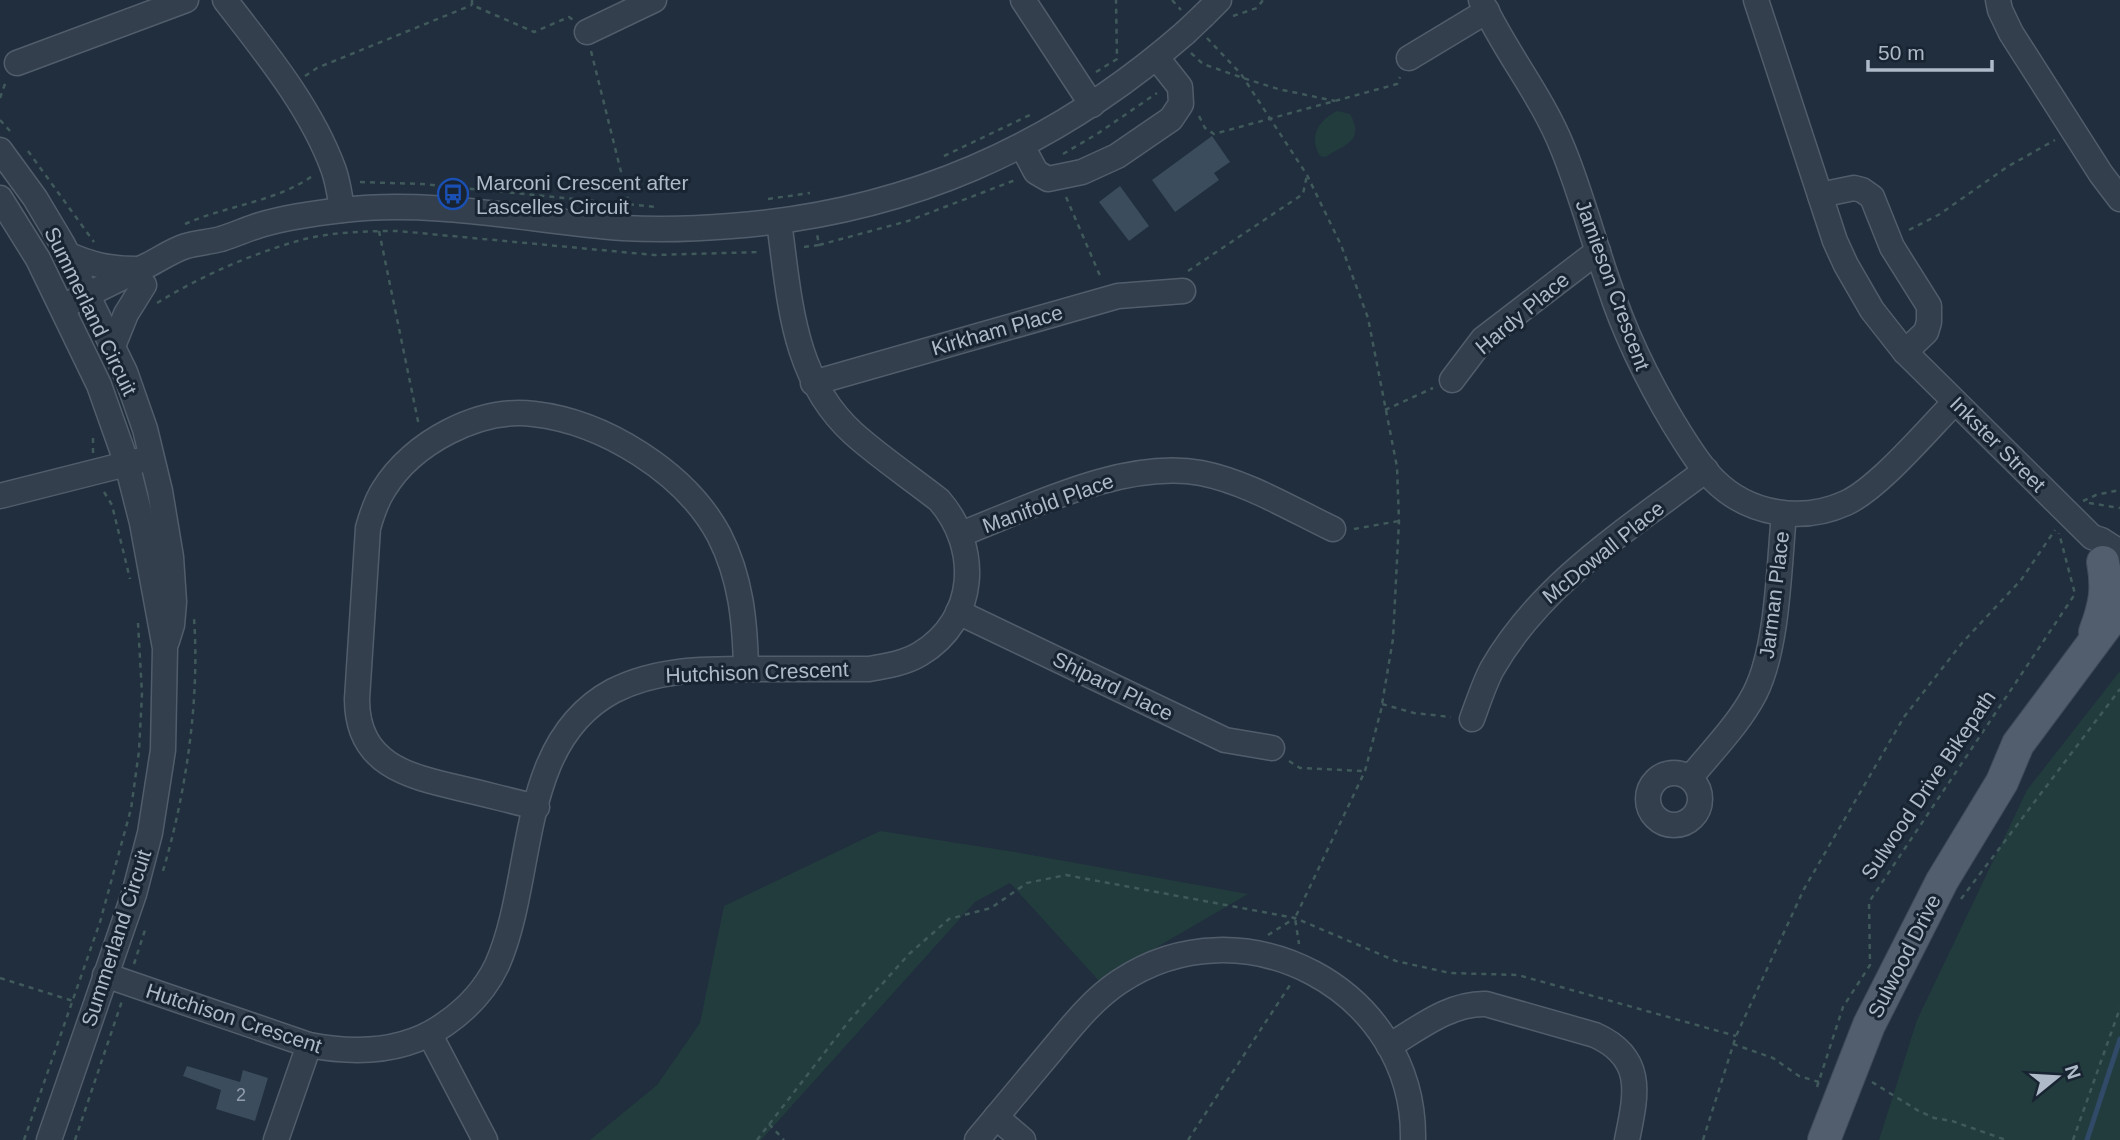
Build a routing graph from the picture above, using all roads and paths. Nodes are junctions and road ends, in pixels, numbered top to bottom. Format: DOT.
graph roads {
  1 [pos="186,0"];
  2 [pos="225,0"];
  3 [pos="654,0"];
  4 [pos="1023,0"];
  5 [pos="1116,0"];
  6 [pos="1172,0"];
  7 [pos="1263,0"];
  8 [pos="1756,0"];
  9 [pos="1998,0"];
  10 [pos="472,2"];
  11 [pos="1484,6"];
  12 [pos="1204,20"];
  13 [pos="587,32"];
  14 [pos="1157,58"];
  15 [pos="1409,58"];
  16 [pos="17,63"];
  17 [pos="1243,78"];
  18 [pos="1175,79"];
  19 [pos="1078,84"];
  20 [pos="288,87"];
  21 [pos="1335,101"];
  22 [pos="1092,105"];
  23 [pos="1042,109"];
  24 [pos="1199,116"];
  25 [pos="1270,118"];
  26 [pos="0,120"];
  27 [pos="2073,130"];
  28 [pos="11,143"];
  29 [pos="1022,146"];
  30 [pos="941,157"];
  31 [pos="333,169"];
  32 [pos="1035,170"];
  33 [pos="1307,175"];
  34 [pos="2111,179"];
  35 [pos="1062,189"];
  36 [pos="817,192"];
  37 [pos="1820,195"];
  38 [pos="0,198"];
  39 [pos="2120,199"];
  40 [pos="765,200"];
  41 [pos="629,204"];
  42 [pos="664,208"];
  43 [pos="342,210"];
  44 [pos="779,222"];
  45 [pos="180,225"];
  46 [pos="379,231"];
  47 [pos="1888,238"];
  48 [pos="97,245"];
  49 [pos="818,245"];
  50 [pos="1598,251"];
  51 [pos="769,253"];
  52 [pos="67,254"];
  53 [pos="145,287"];
  54 [pos="1183,291"];
  55 [pos="1110,298"];
  56 [pos="91,302"];
  57 [pos="66,314"];
  58 [pos="113,346"];
  59 [pos="1905,352"];
  60 [pos="1452,380"];
  61 [pos="813,383"];
  62 [pos="1955,402"];
  63 [pos="1385,410"];
  64 [pos="93,433"];
  65 [pos="424,447"];
  66 [pos="92,457"];
  67 [pos="153,458"];
  68 [pos="127,464"];
  69 [pos="1706,470"];
  70 [pos="2120,490"];
  71 [pos="104,492"];
  72 [pos="0,496"];
  73 [pos="2120,508"];
  74 [pos="1784,514"];
  75 [pos="1399,521"];
  76 [pos="1333,529"];
  77 [pos="961,534"];
  78 [pos="2109,557"];
  79 [pos="130,581"];
  80 [pos="2120,607"];
  81 [pos="958,612"];
  82 [pos="136,613"];
  83 [pos="2120,637"];
  84 [pos="165,648"];
  85 [pos="2087,649"];
  86 [pos="746,669"];
  87 [pos="2120,689"];
  88 [pos="1382,705"];
  89 [pos="1472,719"];
  90 [pos="1272,748"];
  91 [pos="1365,771"];
  92 [pos="1690,778"];
  93 [pos="2002,782"];
  94 [pos="537,807"];
  95 [pos="1957,905"];
  96 [pos="1295,918"];
  97 [pos="1302,967"];
  98 [pos="0,978"];
  99 [pos="117,979"];
  100 [pos="83,1004"];
  101 [pos="2120,1008"];
  102 [pos="430,1035"];
  103 [pos="1736,1036"];
  104 [pos="1733,1044"];
  105 [pos="309,1045"];
  106 [pos="1389,1046"];
  107 [pos="1819,1082"];
  108 [pos="1872,1082"];
  109 [pos="1815,1093"];
  110 [pos="996,1117"];
  111 [pos="769,1124"];
  112 [pos="24,1140"];
  113 [pos="49,1140"];
  114 [pos="75,1140"];
  115 [pos="276,1140"];
  116 [pos="485,1140"];
  117 [pos="757,1140"];
  118 [pos="784,1140"];
  119 [pos="977,1140"];
  120 [pos="1023,1140"];
  121 [pos="1188,1140"];
  122 [pos="1413,1140"];
  123 [pos="1627,1140"];
  124 [pos="1703,1140"];
  125 [pos="1824,1140"];
  126 [pos="2006,1140"];
  127 [pos="2073,1140"];
  1 -- 16 [label="street"];
  2 -- 20 [label="street"];
  3 -- 13 [label="street"];
  4 -- 19 [label="street"];
  5 -- 19 [label="path"];
  6 -- 12 [label="path"];
  7 -- 12 [label="path"];
  8 -- 37 [label="street, Inkster Street"];
  9 -- 27 [label="street"];
  10 -- 13 [label="path"];
  10 -- 20 [label="path"];
  11 -- 15 [label="street, Jamieson Crescent"];
  11 -- 50 [label="street, Jamieson Crescent"];
  12 -- 14 [label="street"];
  12 -- 17 [label="path"];
  13 -- 41 [label="path"];
  14 -- 18 [label="street"];
  14 -- 22 [label="street"];
  15 -- 21 [label="path"];
  17 -- 18 [label="path"];
  17 -- 21 [label="path"];
  17 -- 25 [label="path"];
  18 -- 32 [label="path"];
  18 -- 32 [label="street"];
  19 -- 22 [label="street"];
  20 -- 31 [label="street"];
  21 -- 25 [label="path"];
  22 -- 29 [label="street"];
  23 -- 30 [label="path"];
  24 -- 25 [label="path"];
  25 -- 33 [label="path"];
  26 -- 28 [label="path"];
  27 -- 34 [label="street"];
  27 -- 47 [label="path"];
  28 -- 48 [label="path"];
  28 -- 52 [label="street, Summerland Circuit"];
  29 -- 32 [label="street"];
  29 -- 44 [label="street"];
  31 -- 41 [label="path"];
  31 -- 43 [label="street"];
  31 -- 45 [label="path"];
  32 -- 49 [label="path"];
  33 -- 54 [label="path"];
  33 -- 63 [label="path"];
  34 -- 39 [label="street"];
  35 -- 55 [label="path"];
  36 -- 40 [label="path"];
  37 -- 47 [label="street"];
  37 -- 59 [label="street, Inkster Street"];
  38 -- 57 [label="street, Summerland Circuit"];
  41 -- 42 [label="path"];
  43 -- 44 [label="street"];
  43 -- 53 [label="street"];
  44 -- 61 [label="street, Hutchison Crescent"];
  46 -- 51 [label="path"];
  46 -- 53 [label="path"];
  46 -- 65 [label="path"];
  47 -- 59 [label="street"];
  50 -- 60 [label="street, Hardy Place"];
  50 -- 69 [label="street, Jamieson Crescent"];
  52 -- 53 [label="street"];
  52 -- 56 [label="street, Summerland Circuit"];
  53 -- 56 [label="street"];
  53 -- 58 [label="street"];
  54 -- 55 [label="street, Kirkham Place"];
  55 -- 61 [label="street, Kirkham Place"];
  56 -- 57 [label="street"];
  56 -- 58 [label="street, Summerland Circuit"];
  57 -- 68 [label="street, Summerland Circuit"];
  58 -- 67 [label="street, Summerland Circuit"];
  59 -- 62 [label="street, Inkster Street"];
  60 -- 63 [label="path"];
  61 -- 77 [label="street, Hutchison Crescent"];
  62 -- 74 [label="street, Jamieson Crescent"];
  62 -- 78 [label="street, Inkster Street"];
  63 -- 75 [label="path"];
  64 -- 66 [label="path"];
  65 -- 86 [label="street"];
  65 -- 94 [label="street"];
  67 -- 68 [label="street"];
  67 -- 84 [label="street, Summerland Circuit"];
  68 -- 72 [label="street"];
  68 -- 84 [label="street, Summerland Circuit"];
  69 -- 74 [label="street, Jamieson Crescent"];
  69 -- 89 [label="street, McDowall Place"];
  70 -- 73 [label="path"];
  71 -- 79 [label="path"];
  74 -- 92 [label="street, Jarman Place"];
  75 -- 76 [label="path"];
  75 -- 88 [label="path"];
  76 -- 77 [label="street, Manifold Place"];
  77 -- 81 [label="street, Hutchison Crescent"];
  78 -- 85 [label="main road"];
  80 -- 85 [label="main road, Sulwood Drive"];
  81 -- 86 [label="street, Hutchison Crescent"];
  81 -- 90 [label="street, Shipard Place"];
  82 -- 100 [label="path"];
  83 -- 93 [label="main road, Sulwood Drive"];
  84 -- 99 [label="street, Summerland Circuit"];
  85 -- 93 [label="main road, Sulwood Drive"];
  86 -- 94 [label="street, Hutchison Crescent"];
  87 -- 95 [label="path"];
  88 -- 89 [label="path"];
  88 -- 91 [label="path"];
  90 -- 91 [label="path"];
  91 -- 96 [label="path"];
  93 -- 125 [label="main road, Sulwood Drive"];
  94 -- 102 [label="street, Hutchison Crescent"];
  96 -- 97 [label="path"];
  96 -- 103 [label="path"];
  96 -- 111 [label="path"];
  97 -- 106 [label="street"];
  97 -- 110 [label="street"];
  97 -- 121 [label="path"];
  98 -- 100 [label="path"];
  99 -- 100 [label="street, Summerland Circuit"];
  99 -- 105 [label="street, Hutchison Crescent"];
  99 -- 114 [label="path"];
  100 -- 112 [label="path"];
  100 -- 113 [label="street, Summerland Circuit"];
  101 -- 127 [label="path"];
  102 -- 105 [label="street, Hutchison Crescent"];
  102 -- 116 [label="street"];
  103 -- 104 [label="path"];
  103 -- 107 [label="path, Sulwood Drive Bikepath"];
  104 -- 107 [label="path"];
  104 -- 124 [label="path"];
  105 -- 115 [label="street"];
  106 -- 122 [label="street"];
  106 -- 123 [label="street"];
  107 -- 109 [label="path, Sulwood Drive Bikepath"];
  108 -- 126 [label="path"];
  110 -- 119 [label="street"];
  110 -- 120 [label="street"];
  111 -- 117 [label="path"];
  111 -- 118 [label="path"];
}
